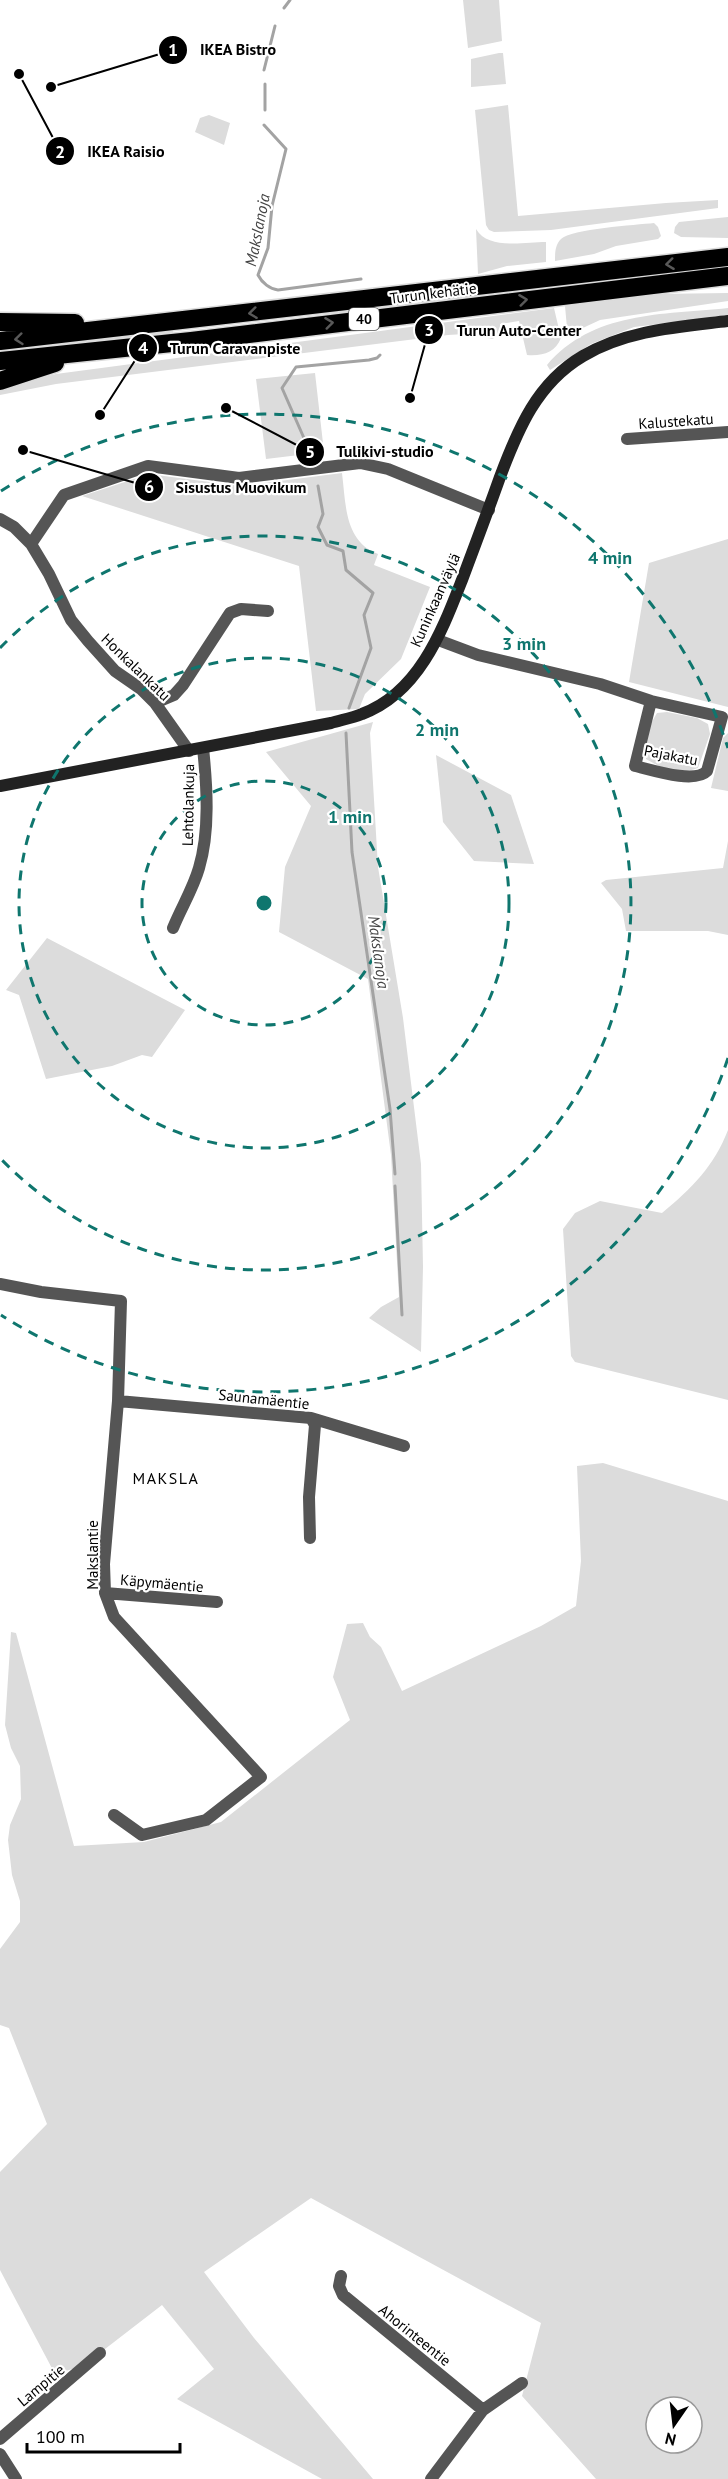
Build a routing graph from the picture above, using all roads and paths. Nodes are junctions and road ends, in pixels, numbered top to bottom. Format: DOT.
graph roads {
  1 [pos="728,257"];
  2 [pos="728,276"];
  3 [pos="728,321"];
  4 [pos="0,322"];
  5 [pos="139,325"];
  6 [pos="0,341"];
  7 [pos="89,352"];
  8 [pos="0,361"];
  9 [pos="0,381"];
  10 [pos="728,432"];
  11 [pos="627,440"];
  12 [pos="489,510"];
  13 [pos="0,519"];
  14 [pos="31,544"];
  15 [pos="268,611"];
  16 [pos="438,640"];
  17 [pos="651,701"];
  18 [pos="155,702"];
  19 [pos="203,748"];
  20 [pos="189,751"];
  21 [pos="0,786"];
  22 [pos="173,928"];
  23 [pos="0,1284"];
  24 [pos="118,1401"];
  25 [pos="311,1418"];
  26 [pos="404,1446"];
  27 [pos="310,1538"];
  28 [pos="105,1593"];
  29 [pos="217,1602"];
  30 [pos="114,1815"];
  31 [pos="341,2276"];
  32 [pos="100,2353"];
  33 [pos="522,2383"];
  34 [pos="483,2410"];
  35 [pos="0,2439"];
  36 [pos="0,2454"];
  37 [pos="16,2479"];
  38 [pos="431,2479"];
  1 -- 5 [label="highway, Turun kehätie / 40, one-way"];
  7 -- 2 [label="highway, Turun kehätie / 40, one-way"];
  3 -- 12 [label="street, Kuninkaanväylä"];
  4 -- 5 [label="highway"];
  5 -- 6 [label="highway, Turun kehätie / 40, one-way"];
  7 -- 8 [label="highway, Turun kehätie / 40"];
  7 -- 9 [label="highway"];
  10 -- 11 [label="street, Kalustekatu"];
  12 -- 14 [label="street"];
  12 -- 16 [label="street, Kuninkaanväylä"];
  13 -- 14 [label="street, Honkalankatu"];
  14 -- 18 [label="street, Honkalankatu"];
  15 -- 18 [label="street"];
  16 -- 17 [label="street, Pajakatu"];
  16 -- 19 [label="street, Kuninkaanväylä"];
  17 -- 17 [label="street, Pajakatu"];
  18 -- 20 [label="street, Honkalankatu"];
  19 -- 20 [label="street, Kuninkaanväylä"];
  19 -- 22 [label="street, Lehtolankuja"];
  20 -- 21 [label="street, Kuninkaanväylä"];
  23 -- 24 [label="street, Makslantie"];
  24 -- 25 [label="street, Saunamäentie"];
  24 -- 28 [label="street, Makslantie"];
  25 -- 26 [label="street, Saunamäentie"];
  25 -- 27 [label="street"];
  28 -- 29 [label="street, Käpymäentie"];
  28 -- 30 [label="street, Makslantie"];
  31 -- 34 [label="street, Ahorinteentie"];
  32 -- 35 [label="street, Lampitie"];
  33 -- 34 [label="street"];
  34 -- 38 [label="street"];
  36 -- 37 [label="street"];
}
